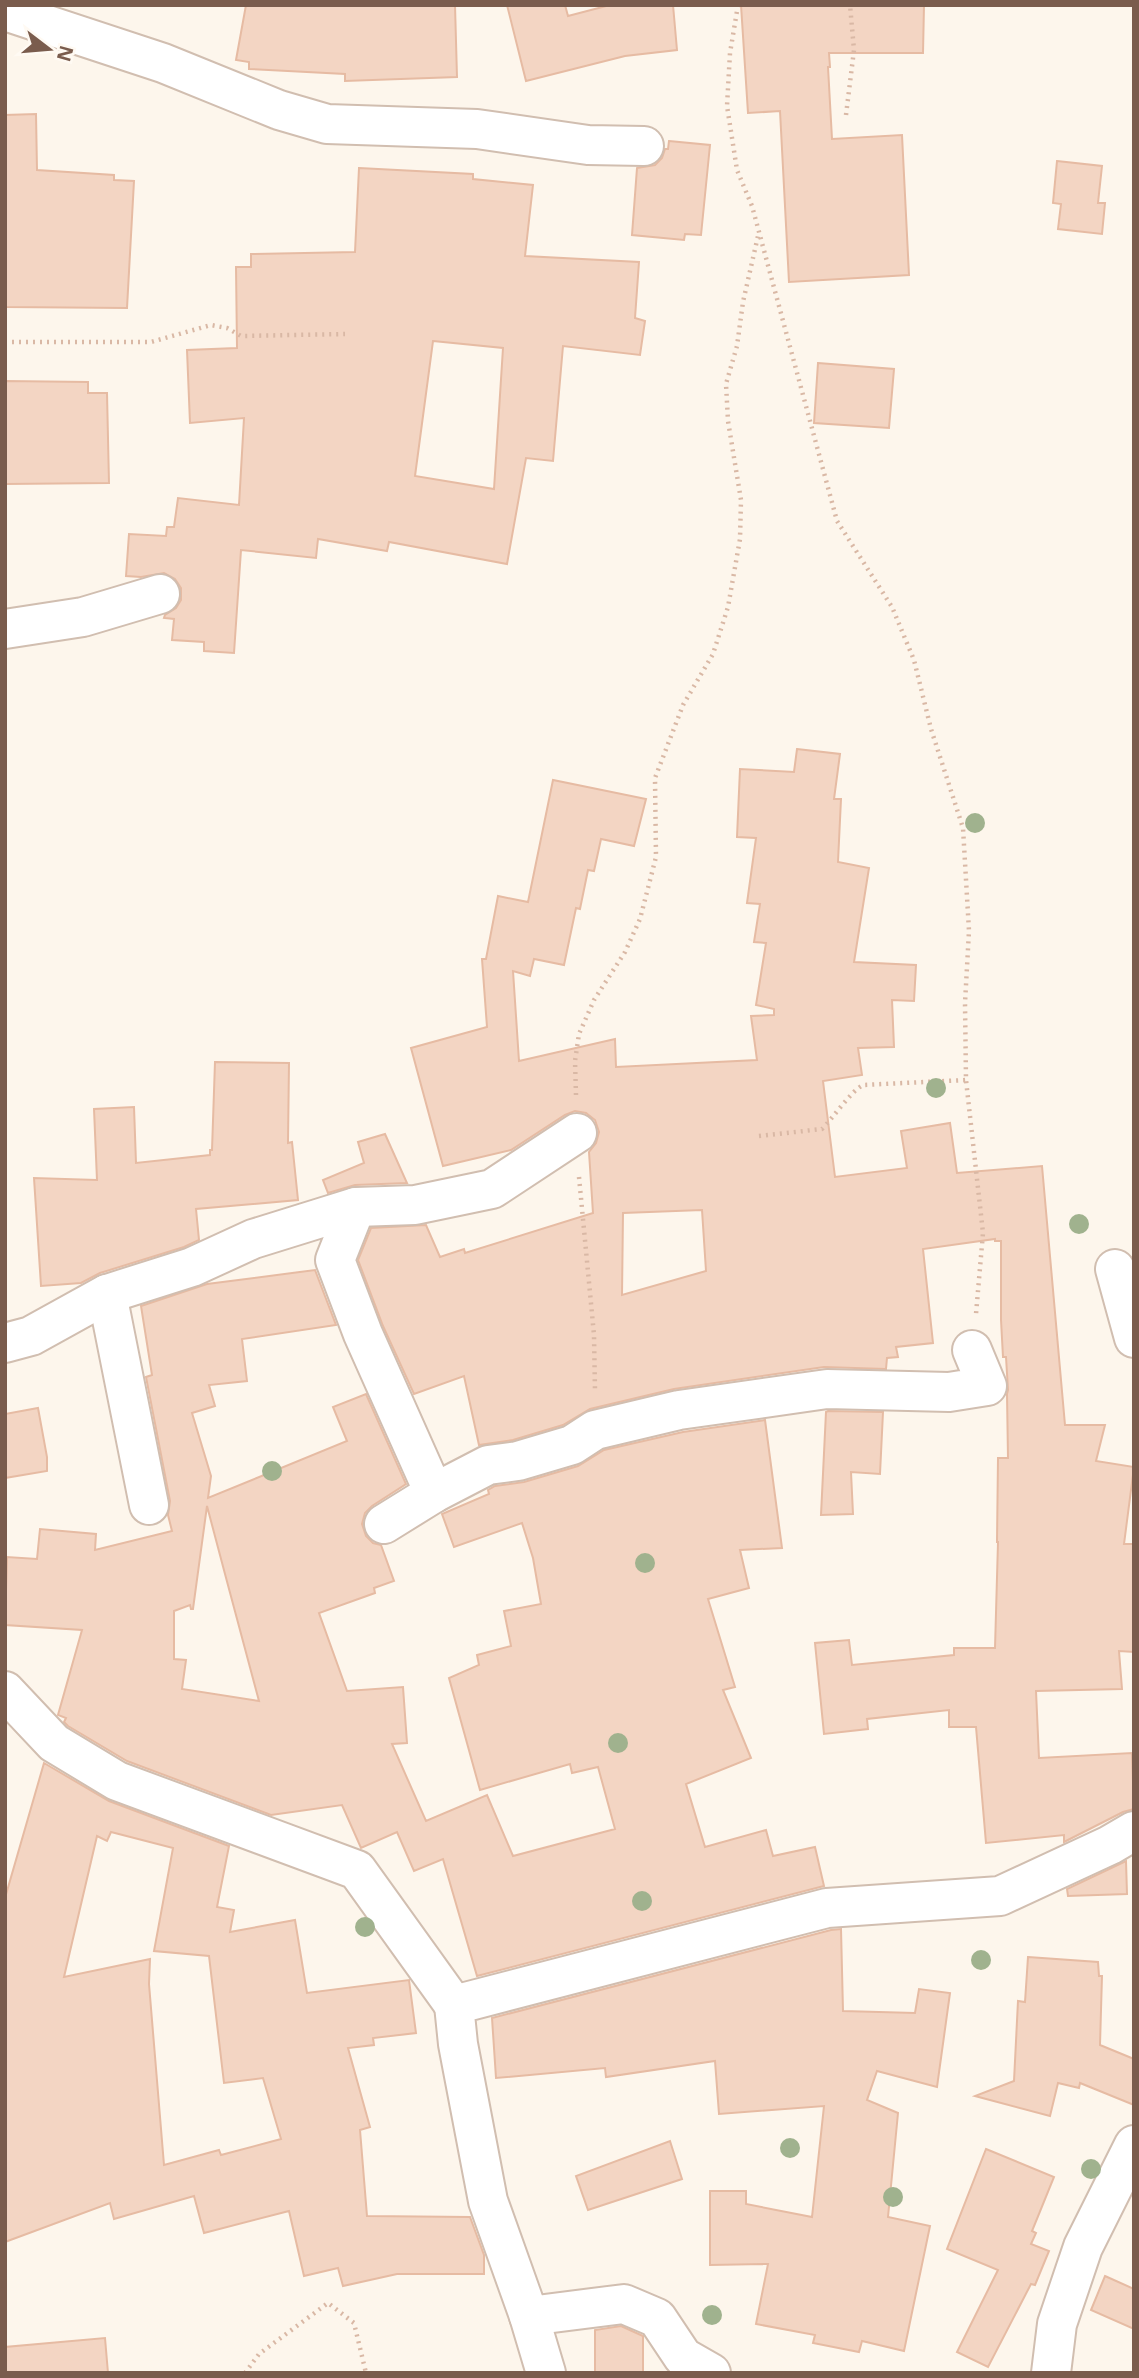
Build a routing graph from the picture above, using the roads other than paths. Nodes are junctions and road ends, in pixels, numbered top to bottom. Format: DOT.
graph roads {
  1 [pos="5,11"];
  2 [pos="644,146"];
  3 [pos="160,594"];
  4 [pos="5,629"];
  5 [pos="577,1133"];
  6 [pos="356,1208"];
  7 [pos="1115,1269"];
  8 [pos="107,1294"];
  9 [pos="1134,1338"];
  10 [pos="5,1343"];
  11 [pos="972,1350"];
  12 [pos="434,1493"];
  13 [pos="149,1505"];
  14 [pos="384,1524"];
  15 [pos="5,1691"];
  16 [pos="1134,1831"];
  17 [pos="454,2005"];
  18 [pos="1134,2146"];
  19 [pos="529,2316"];
  20 [pos="546,2373"];
  21 [pos="711,2373"];
  22 [pos="1051,2373"];
  1 -- 2 [label="street"];
  3 -- 4 [label="street"];
  5 -- 6 [label="street"];
  6 -- 8 [label="street"];
  6 -- 12 [label="street"];
  7 -- 9 [label="street"];
  8 -- 10 [label="street"];
  8 -- 13 [label="street"];
  11 -- 12 [label="street"];
  12 -- 14 [label="street"];
  15 -- 17 [label="street"];
  16 -- 17 [label="street"];
  17 -- 19 [label="street"];
  18 -- 22 [label="street"];
  19 -- 20 [label="street"];
  19 -- 21 [label="street"];
}
